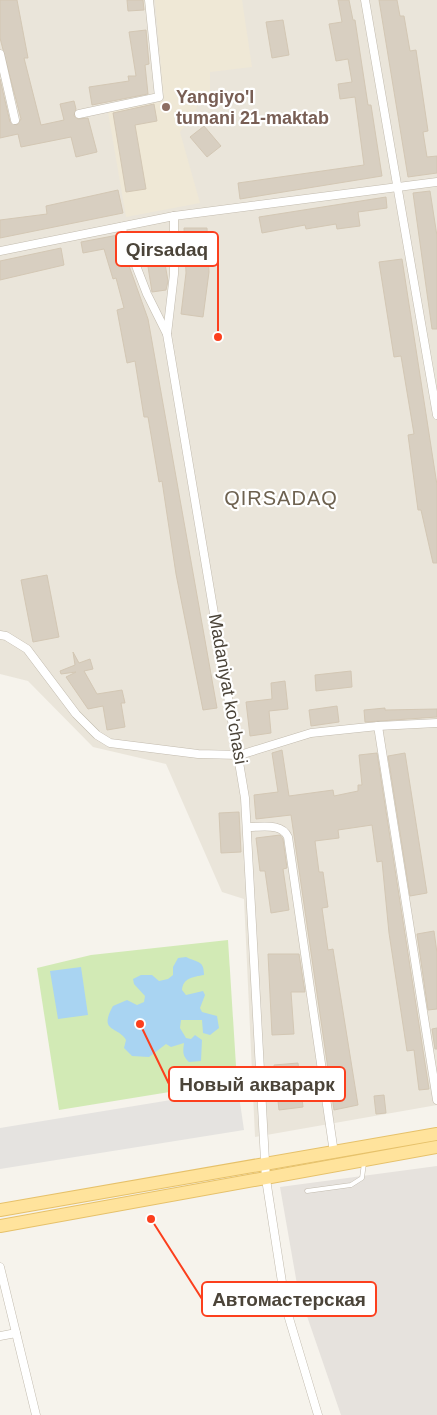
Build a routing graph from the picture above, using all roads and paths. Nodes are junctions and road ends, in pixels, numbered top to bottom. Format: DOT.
graph roads {
  1 [pos="149,0"];
  2 [pos="365,0"];
  3 [pos="0,54"];
  4 [pos="79,114"];
  5 [pos="15,120"];
  6 [pos="437,182"];
  7 [pos="397,188"];
  8 [pos="174,216"];
  9 [pos="121,227"];
  10 [pos="0,251"];
  11 [pos="167,334"];
  12 [pos="437,415"];
  13 [pos="0,635"];
  14 [pos="437,723"];
  15 [pos="378,726"];
  16 [pos="240,755"];
  17 [pos="248,827"];
  18 [pos="437,1100"];
  19 [pos="437,1134"];
  20 [pos="437,1147"];
  21 [pos="334,1153"];
  22 [pos="364,1160"];
  23 [pos="264,1165"];
  24 [pos="266,1179"];
  25 [pos="307,1192"];
  26 [pos="0,1210"];
  27 [pos="0,1226"];
  28 [pos="0,1267"];
  29 [pos="16,1333"];
  30 [pos="0,1336"];
  31 [pos="36,1415"];
  32 [pos="318,1415"];
  1 -- 4 [label="street"];
  2 -- 7 [label="street"];
  3 -- 5 [label="street"];
  6 -- 7 [label="street"];
  7 -- 8 [label="street"];
  7 -- 12 [label="street"];
  8 -- 9 [label="street"];
  8 -- 11 [label="street, Madaniyat ko'chasi"];
  9 -- 10 [label="street"];
  9 -- 11 [label="street"];
  11 -- 16 [label="street, Madaniyat ko'chasi"];
  13 -- 16 [label="street"];
  14 -- 15 [label="street"];
  15 -- 16 [label="street"];
  15 -- 18 [label="street"];
  16 -- 17 [label="street, Madaniyat ko'chasi"];
  17 -- 21 [label="street"];
  17 -- 23 [label="street, Madaniyat ko'chasi"];
  19 -- 21 [label="main road"];
  20 -- 22 [label="main road"];
  21 -- 23 [label="main road"];
  22 -- 24 [label="main road"];
  22 -- 25 [label="lane"];
  23 -- 24 [label="street, Madaniyat ko'chasi"];
  23 -- 26 [label="main road"];
  24 -- 27 [label="main road"];
  24 -- 32 [label="street, Madaniyat ko'chasi"];
  28 -- 29 [label="street"];
  29 -- 30 [label="street"];
  29 -- 31 [label="street"];
}
